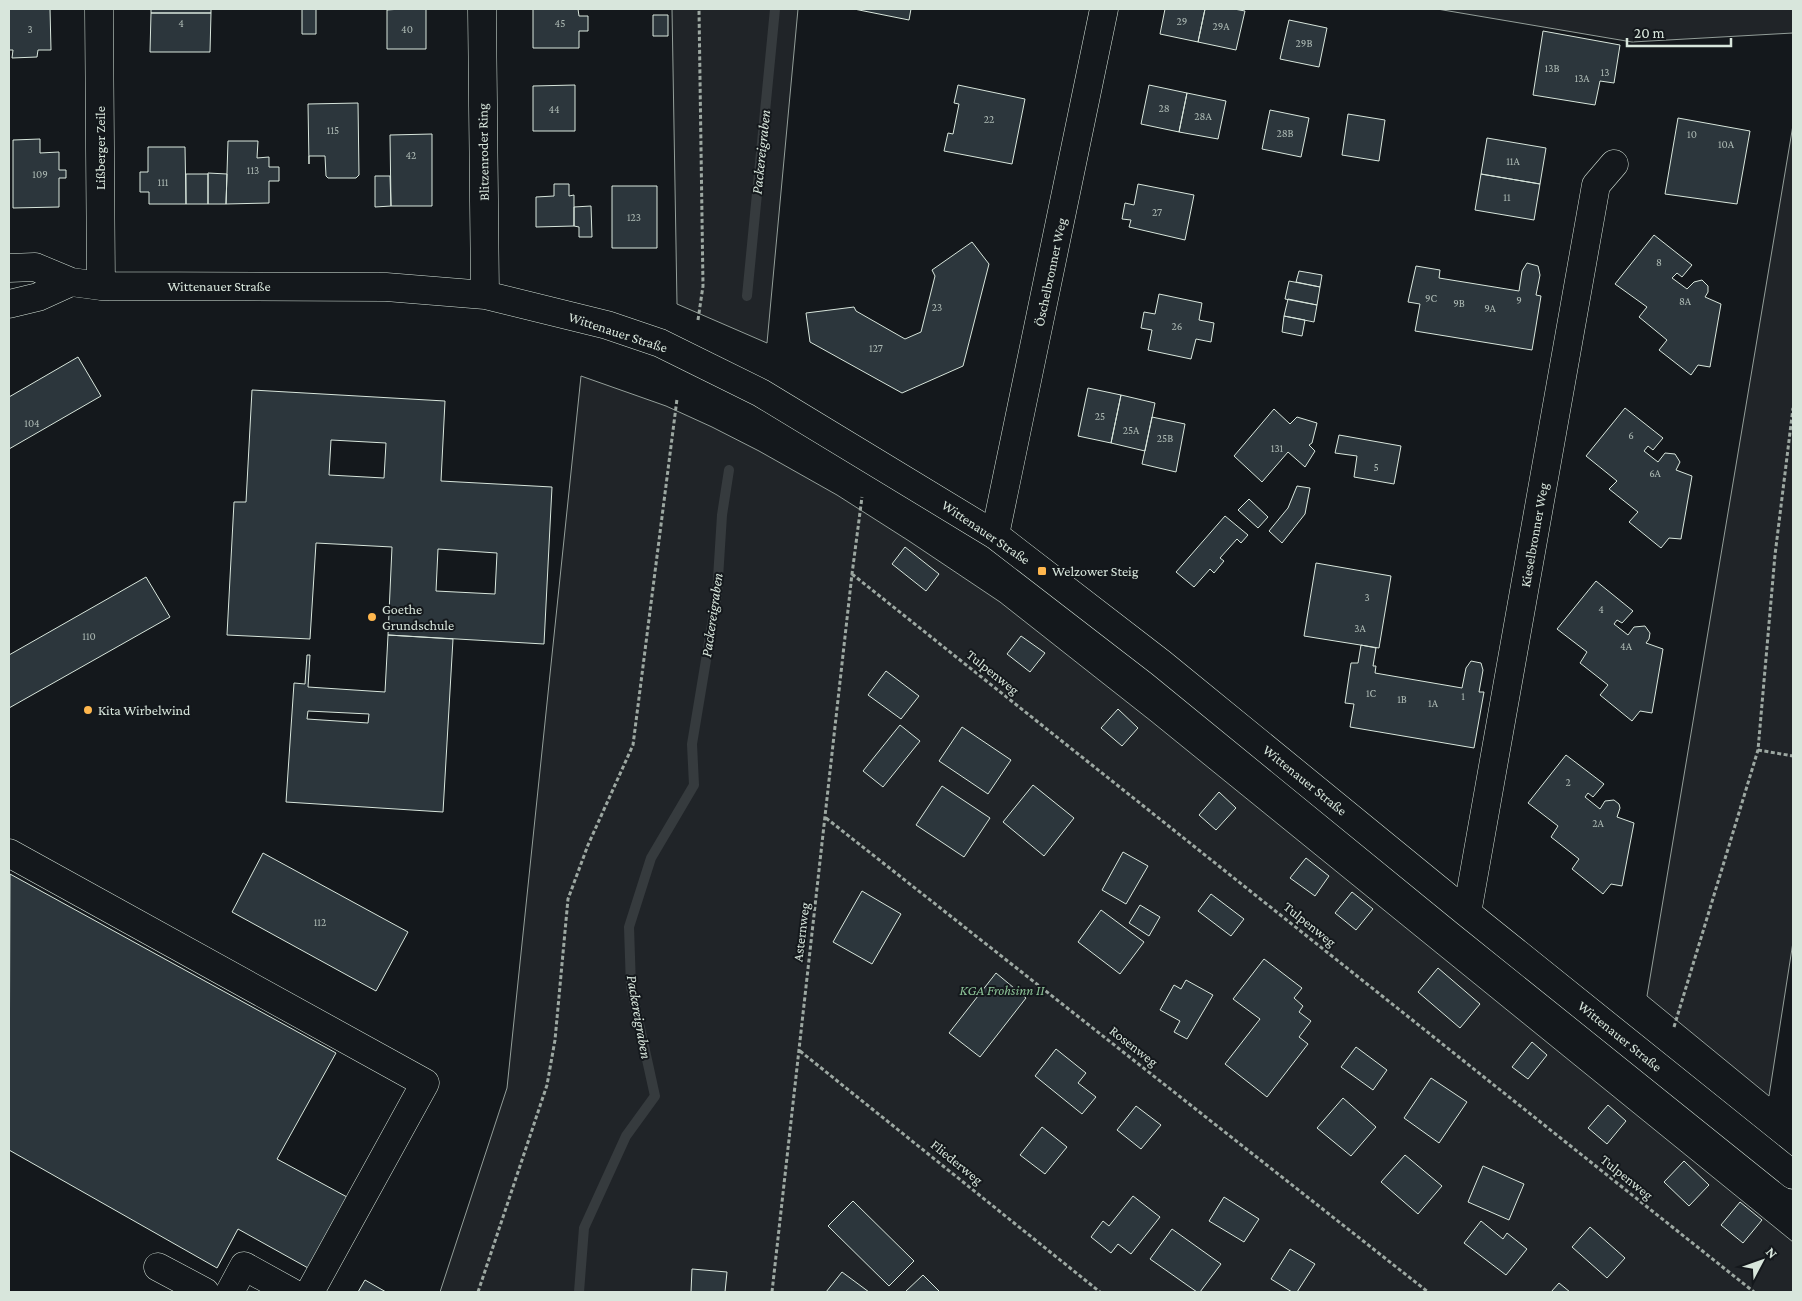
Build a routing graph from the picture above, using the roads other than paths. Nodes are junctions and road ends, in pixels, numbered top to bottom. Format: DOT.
graph roads {
  1 [pos="99,9"];
  2 [pos="482,9"];
  3 [pos="1104,9"];
  4 [pos="1614,164"];
  5 [pos="9,268"];
  6 [pos="71,282"];
  7 [pos="101,286"];
  8 [pos="485,295"];
  9 [pos="9,304"];
  10 [pos="995,535"];
  11 [pos="9,853"];
  12 [pos="1467,913"];
  13 [pos="1793,1175"];
  14 [pos="158,1267"];
  15 [pos="204,1292"];
  16 [pos="230,1292"];
  17 [pos="291,1292"];
  18 [pos="310,1292"];
  1 -- 7 [label="street, Lißberger Zeile"];
  2 -- 8 [label="street, Blitzenroder Ring"];
  3 -- 10 [label="street, Öschelbronner Weg"];
  4 -- 12 [label="street, Kieselbronner Weg"];
  5 -- 6 [label="street, Wittenauer Straße"];
  6 -- 7 [label="street, Wittenauer Straße"];
  6 -- 9 [label="street"];
  7 -- 8 [label="street, Wittenauer Straße"];
  8 -- 10 [label="street, Wittenauer Straße"];
  10 -- 12 [label="street, Wittenauer Straße"];
  11 -- 18 [label="street"];
  12 -- 13 [label="street, Wittenauer Straße"];
  14 -- 15 [label="street"];
  16 -- 17 [label="street"];
}
